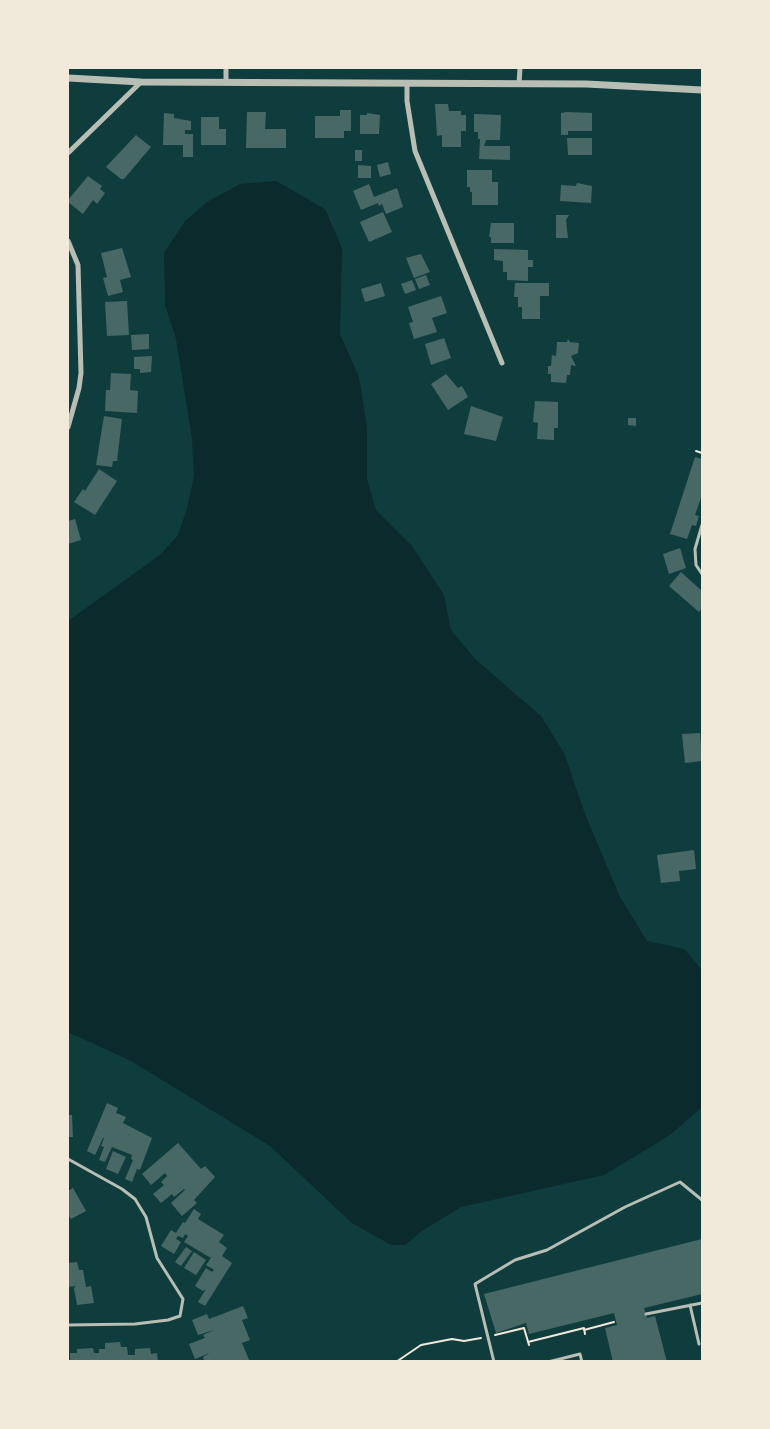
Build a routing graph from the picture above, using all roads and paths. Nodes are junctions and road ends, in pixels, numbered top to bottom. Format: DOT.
graph roads {
  1 [pos="226,68"];
  2 [pos="519,68"];
  3 [pos="68,78"];
  4 [pos="141,81"];
  5 [pos="226,82"];
  6 [pos="407,83"];
  7 [pos="519,84"];
  8 [pos="702,90"];
  9 [pos="68,153"];
  10 [pos="68,241"];
  11 [pos="502,363"];
  12 [pos="68,427"];
  13 [pos="696,451"];
  14 [pos="702,453"];
  15 [pos="702,525"];
  16 [pos="702,574"];
  17 [pos="68,1160"];
  18 [pos="702,1200"];
  19 [pos="702,1303"];
  20 [pos="690,1305"];
  21 [pos="646,1314"];
  22 [pos="614,1322"];
  23 [pos="68,1325"];
  24 [pos="584,1330"];
  25 [pos="585,1334"];
  26 [pos="495,1335"];
  27 [pos="481,1338"];
  28 [pos="699,1344"];
  29 [pos="396,1362"];
  30 [pos="494,1362"];
  31 [pos="548,1362"];
  32 [pos="582,1362"];
  1 -- 5 [label="street"];
  2 -- 7 [label="street"];
  3 -- 4 [label="street"];
  4 -- 5 [label="street"];
  4 -- 9 [label="street"];
  5 -- 6 [label="street"];
  6 -- 7 [label="street"];
  6 -- 11 [label="street"];
  7 -- 8 [label="street"];
  10 -- 12 [label="street"];
  13 -- 14 [label="path"];
  15 -- 16 [label="lane"];
  17 -- 23 [label="lane"];
  18 -- 30 [label="lane"];
  19 -- 20 [label="lane"];
  20 -- 21 [label="lane"];
  20 -- 28 [label="lane"];
  22 -- 24 [label="path"];
  24 -- 25 [label="path"];
  24 -- 26 [label="path"];
  27 -- 29 [label="path"];
  31 -- 32 [label="lane"];
}
